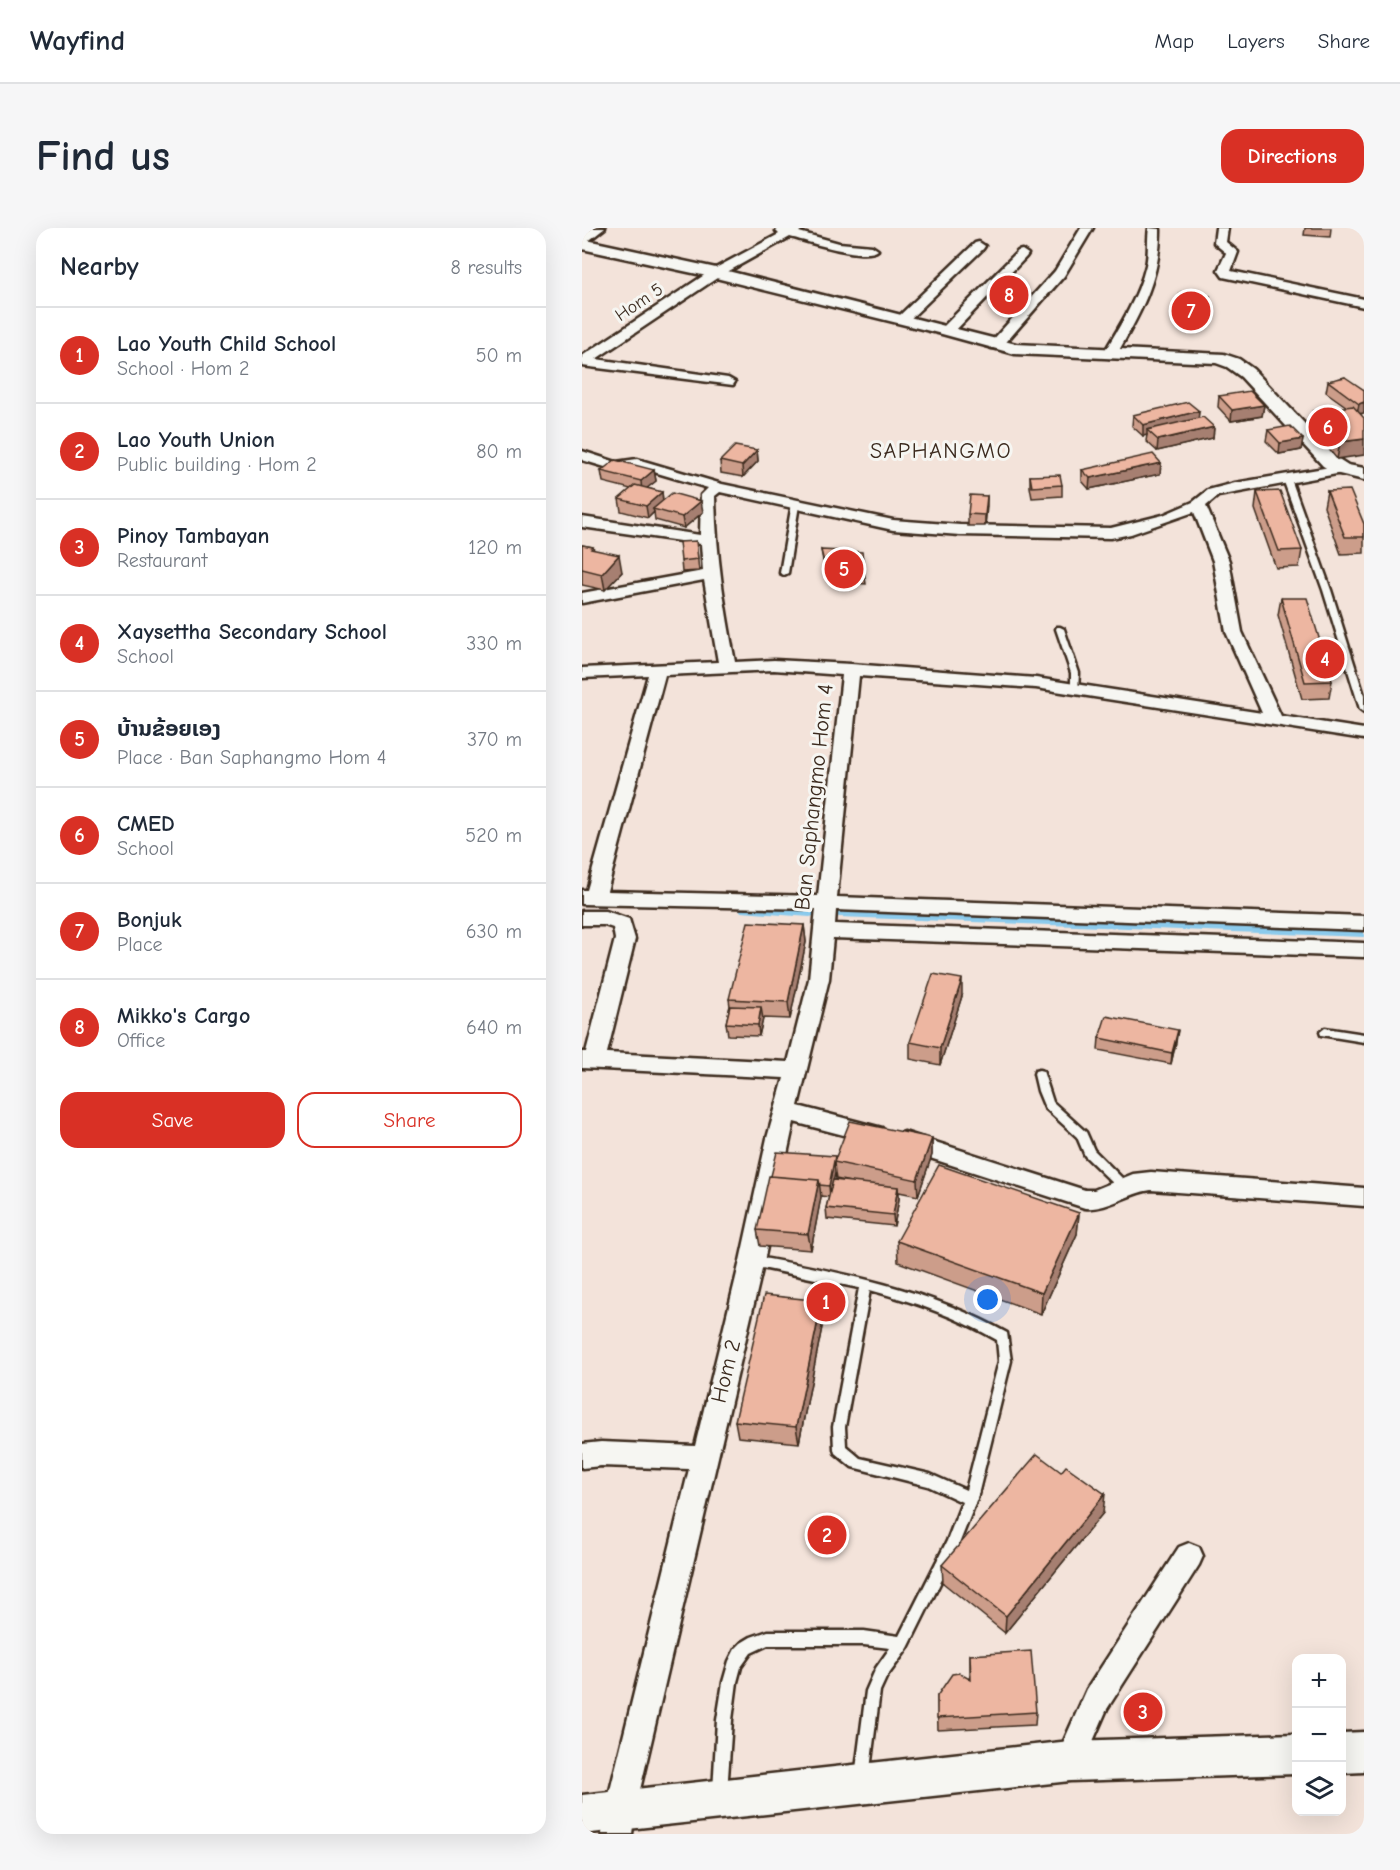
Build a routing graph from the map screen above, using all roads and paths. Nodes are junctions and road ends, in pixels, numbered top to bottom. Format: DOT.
graph roads {
  1 [pos="598,228"];
  2 [pos="772,228"];
  3 [pos="1087,228"];
  4 [pos="1222,228"];
  5 [pos="1154,229"];
  6 [pos="793,230"];
  7 [pos="582,243"];
  8 [pos="979,246"];
  9 [pos="873,250"];
  10 [pos="1022,254"];
  11 [pos="716,273"];
  12 [pos="1364,303"];
  13 [pos="903,319"];
  14 [pos="948,330"];
  15 [pos="996,345"];
  16 [pos="1110,354"];
  17 [pos="583,361"];
  18 [pos="728,382"];
  19 [pos="582,455"];
  20 [pos="1342,469"];
  21 [pos="1364,474"];
  22 [pos="1287,479"];
  23 [pos="717,487"];
  24 [pos="795,505"];
  25 [pos="1198,505"];
  26 [pos="582,522"];
  27 [pos="708,541"];
  28 [pos="784,573"];
  29 [pos="711,574"];
  30 [pos="582,598"];
  31 [pos="1060,629"];
  32 [pos="727,665"];
  33 [pos="658,669"];
  34 [pos="851,669"];
  35 [pos="582,673"];
  36 [pos="1075,688"];
  37 [pos="1364,709"];
  38 [pos="1273,718"];
  39 [pos="1364,735"];
  40 [pos="589,897"];
  41 [pos="827,903"];
  42 [pos="582,918"];
  43 [pos="1364,923"];
  44 [pos="824,930"];
  45 [pos="1364,950"];
  46 [pos="1325,1032"];
  47 [pos="1364,1038"];
  48 [pos="588,1061"];
  49 [pos="798,1071"];
  50 [pos="1040,1074"];
  51 [pos="786,1111"];
  52 [pos="1123,1186"];
  53 [pos="1364,1197"];
  54 [pos="752,1261"];
  55 [pos="865,1286"];
  56 [pos="582,1456"];
  57 [pos="704,1458"];
  58 [pos="970,1499"];
  59 [pos="1189,1556"];
  60 [pos="903,1643"];
  61 [pos="1364,1752"];
  62 [pos="1346,1753"];
  63 [pos="1292,1754"];
  64 [pos="1070,1761"];
  65 [pos="862,1783"];
  66 [pos="719,1798"];
  67 [pos="606,1820"];
  1 -- 7 [label="street"];
  2 -- 6 [label="street"];
  3 -- 15 [label="street"];
  4 -- 12 [label="street"];
  5 -- 16 [label="street"];
  6 -- 9 [label="street"];
  6 -- 11 [label="street, Hom 5"];
  7 -- 11 [label="street"];
  8 -- 13 [label="street"];
  10 -- 14 [label="street"];
  11 -- 13 [label="street"];
  11 -- 17 [label="street, Hom 5"];
  13 -- 14 [label="street"];
  14 -- 15 [label="street"];
  15 -- 16 [label="street"];
  16 -- 20 [label="street"];
  17 -- 18 [label="street"];
  19 -- 23 [label="street"];
  20 -- 21 [label="street"];
  20 -- 22 [label="street"];
  22 -- 25 [label="street"];
  22 -- 37 [label="lane"];
  23 -- 24 [label="street"];
  23 -- 27 [label="street"];
  24 -- 25 [label="street"];
  24 -- 28 [label="lane"];
  25 -- 38 [label="street"];
  26 -- 27 [label="street"];
  27 -- 29 [label="street"];
  29 -- 30 [label="street"];
  29 -- 32 [label="street"];
  31 -- 36 [label="lane"];
  32 -- 33 [label="street"];
  32 -- 34 [label="street"];
  33 -- 35 [label="street"];
  33 -- 40 [label="street"];
  34 -- 36 [label="street"];
  34 -- 41 [label="street, Ban Saphangmo Hom 4"];
  36 -- 38 [label="street"];
  38 -- 39 [label="street"];
  40 -- 41 [label="street"];
  41 -- 43 [label="street"];
  41 -- 44 [label="street, Ban Saphangmo Hom 4"];
  42 -- 48 [label="street"];
  44 -- 45 [label="street"];
  44 -- 49 [label="street, Hom 2"];
  46 -- 47 [label="lane"];
  48 -- 49 [label="street"];
  49 -- 51 [label="street, Hom 2"];
  50 -- 52 [label="lane"];
  51 -- 52 [label="street"];
  51 -- 54 [label="street, Hom 2"];
  52 -- 53 [label="street"];
  54 -- 55 [label="lane"];
  54 -- 57 [label="street, Hom 2"];
  55 -- 58 [label="lane"];
  55 -- 58 [label="lane"];
  56 -- 57 [label="street"];
  57 -- 67 [label="street, Hom 2"];
  58 -- 60 [label="lane"];
  59 -- 64 [label="street"];
  60 -- 65 [label="lane"];
  60 -- 66 [label="lane"];
  61 -- 62 [label="street"];
  63 -- 64 [label="street"];
  64 -- 65 [label="street"];
  65 -- 66 [label="street"];
  66 -- 67 [label="street"];
}
